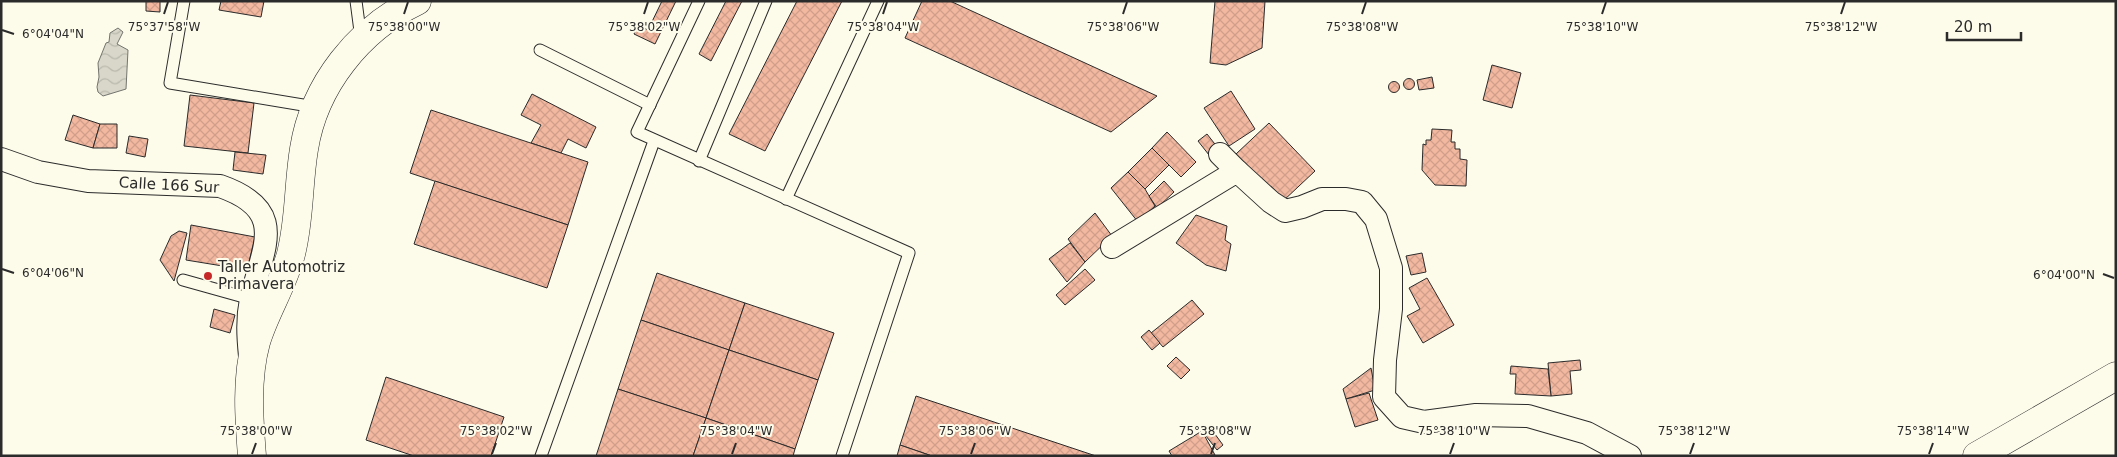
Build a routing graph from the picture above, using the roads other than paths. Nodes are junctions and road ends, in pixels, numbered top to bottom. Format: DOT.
graph roads {
  1 [pos="184,1"];
  2 [pos="356,1"];
  3 [pos="417,1"];
  4 [pos="700,1"];
  5 [pos="766,1"];
  6 [pos="878,1"];
  7 [pos="361,40"];
  8 [pos="540,50"];
  9 [pos="650,104"];
  10 [pos="315,107"];
  11 [pos="654,141"];
  12 [pos="1220,154"];
  13 [pos="1,159"];
  14 [pos="699,161"];
  15 [pos="1236,171"];
  16 [pos="786,199"];
  17 [pos="1112,247"];
  18 [pos="182,280"];
  19 [pos="251,299"];
  20 [pos="252,368"];
  21 [pos="2116,376"];
  22 [pos="252,456"];
  23 [pos="541,456"];
  24 [pos="842,456"];
  25 [pos="1630,456"];
  26 [pos="1977,456"];
  1 -- 10 [label="lane"];
  2 -- 7 [label="lane"];
  3 -- 7 [label="main road"];
  4 -- 9 [label="lane"];
  5 -- 14 [label="lane"];
  6 -- 16 [label="lane"];
  7 -- 10 [label="main road"];
  8 -- 9 [label="lane"];
  9 -- 11 [label="lane"];
  10 -- 20 [label="main road"];
  11 -- 14 [label="lane"];
  11 -- 23 [label="lane"];
  12 -- 15 [label="street"];
  13 -- 19 [label="street, Calle 166 Sur"];
  14 -- 16 [label="lane"];
  15 -- 17 [label="street"];
  15 -- 25 [label="street"];
  16 -- 24 [label="lane"];
  18 -- 19 [label="lane"];
  19 -- 20 [label="street, Calle 166 Sur"];
  20 -- 22 [label="main road"];
  21 -- 26 [label="main road"];
}
